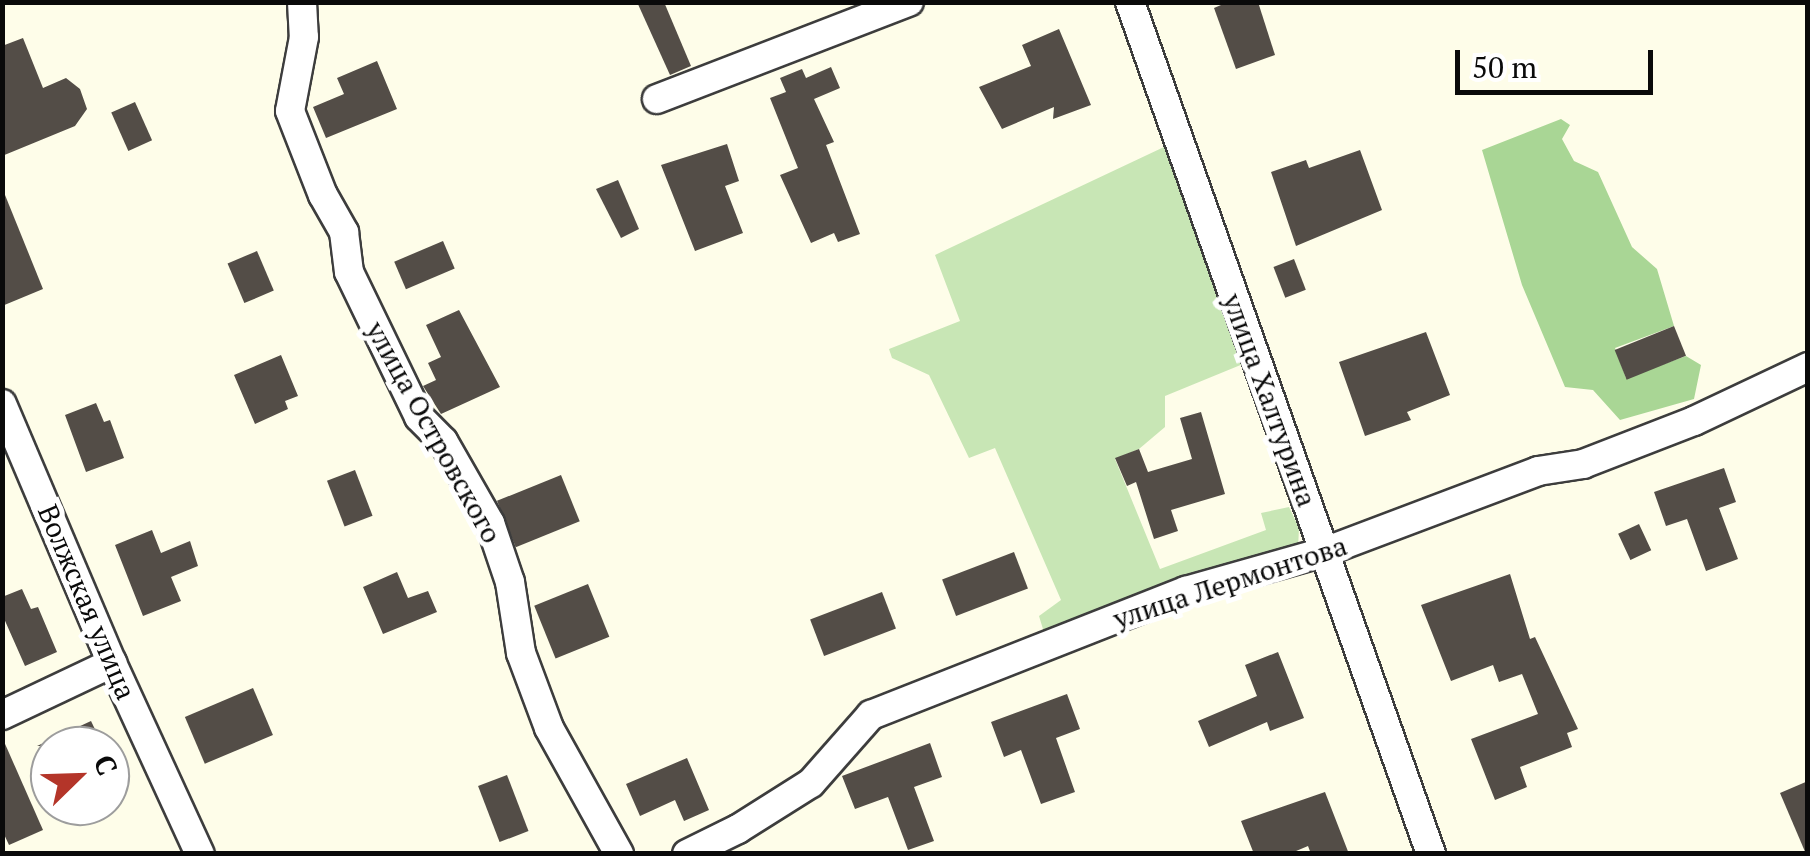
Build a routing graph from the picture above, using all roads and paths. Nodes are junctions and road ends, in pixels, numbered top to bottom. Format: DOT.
graph roads {
  1 [pos="302,2"];
  2 [pos="909,2"];
  3 [pos="1130,2"];
  4 [pos="657,100"];
  5 [pos="1808,366"];
  6 [pos="2,404"];
  7 [pos="1324,552"];
  8 [pos="112,663"];
  9 [pos="2,716"];
  10 [pos="200,854"];
  11 [pos="619,854"];
  12 [pos="687,854"];
  13 [pos="1431,854"];
  1 -- 11 [label="street, улица Островского"];
  2 -- 4 [label="street"];
  3 -- 7 [label="street, улица Халтурина"];
  5 -- 7 [label="street, улица Лермонтова"];
  6 -- 8 [label="street, Волжская улица"];
  7 -- 12 [label="street, улица Лермонтова"];
  7 -- 13 [label="street, улица Халтурина"];
  8 -- 9 [label="street"];
  8 -- 10 [label="street, Волжская улица"];
}
